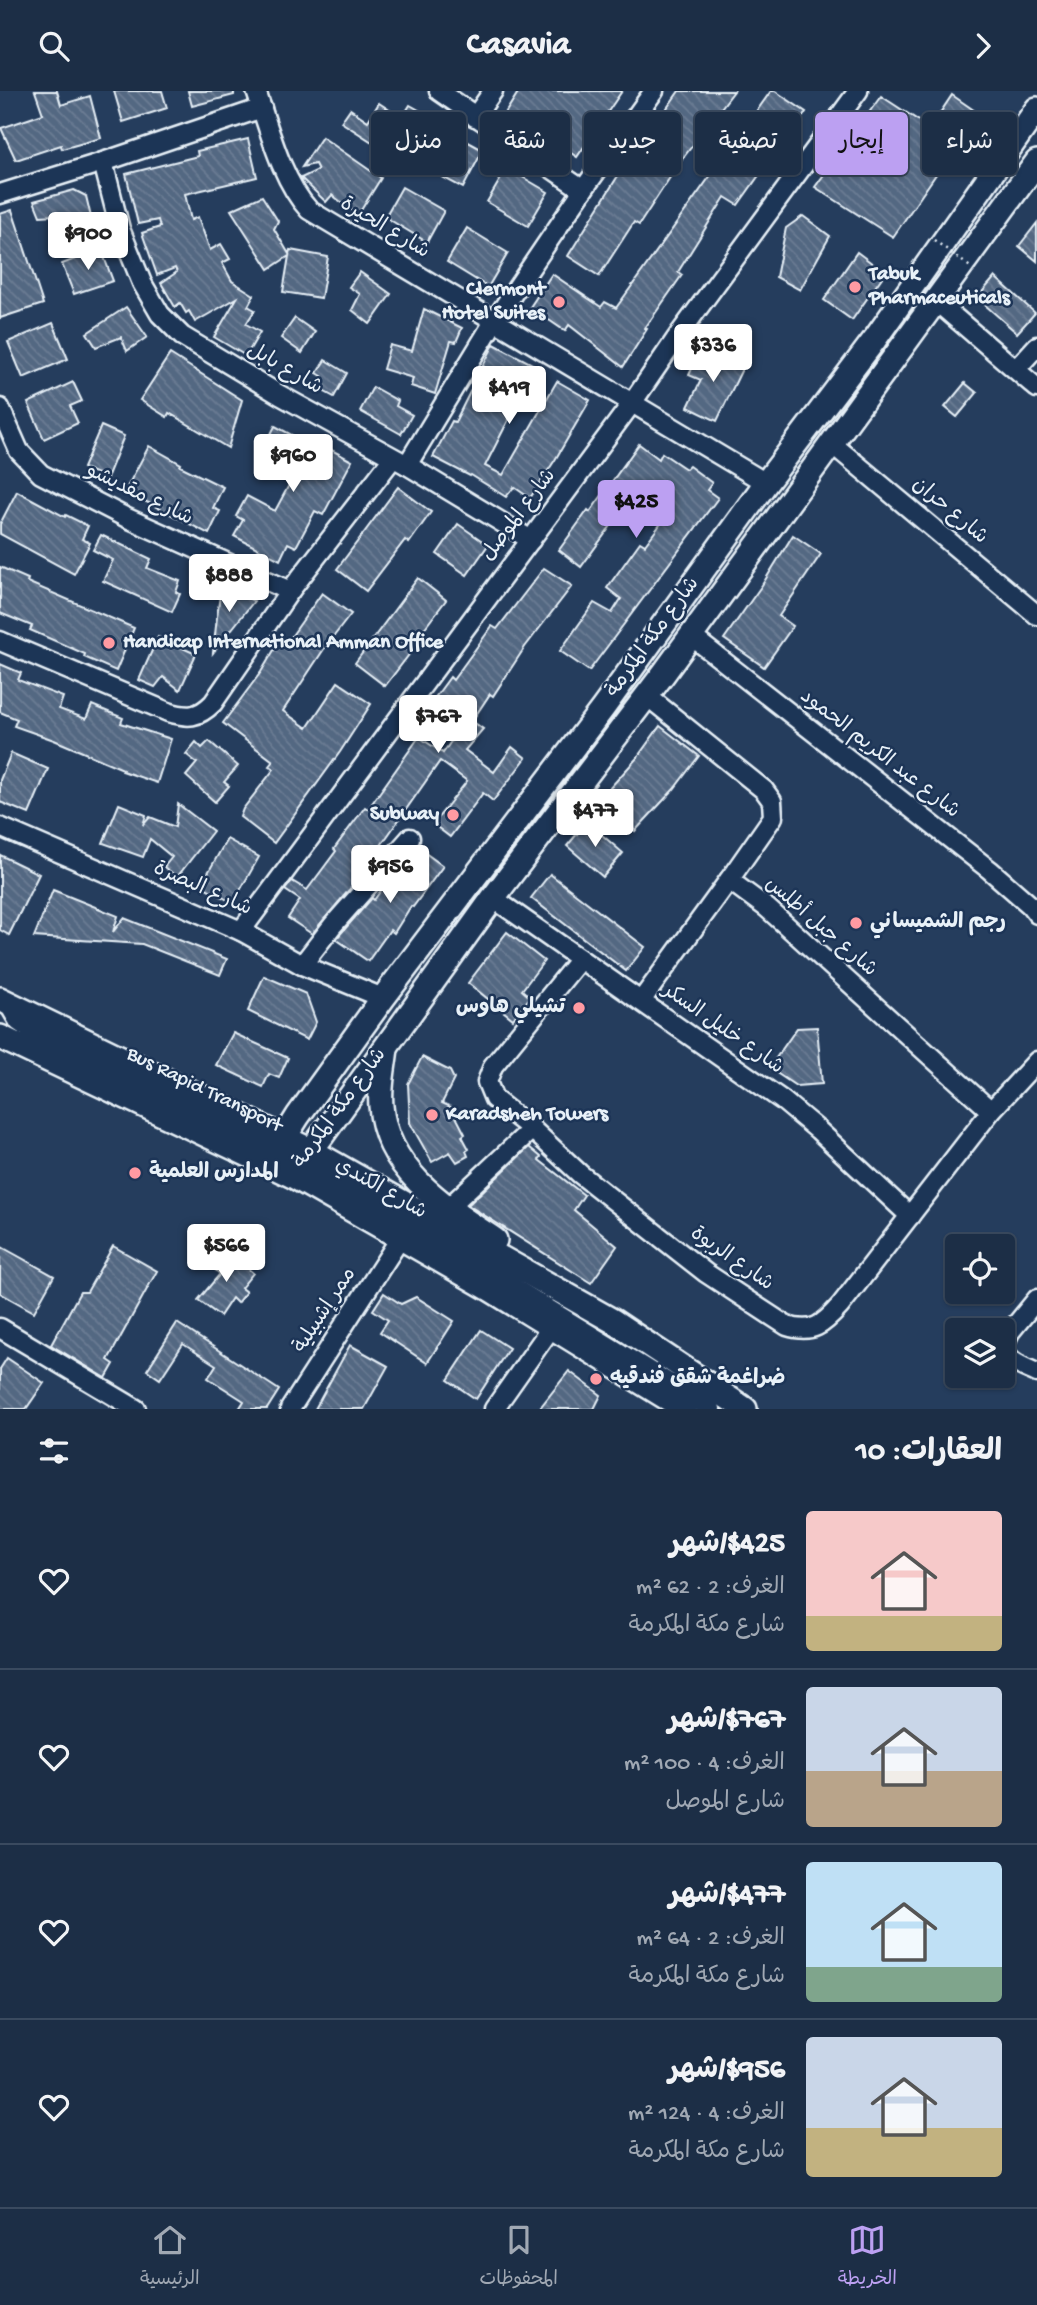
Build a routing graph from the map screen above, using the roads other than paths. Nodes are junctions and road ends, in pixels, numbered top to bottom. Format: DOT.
graph roads {
  1 [pos="439,91"];
  2 [pos="492,91"];
  3 [pos="654,91"];
  4 [pos="858,91"];
  5 [pos="259,99"];
  6 [pos="1037,109"];
  7 [pos="475,117"];
  8 [pos="103,162"];
  9 [pos="1037,162"];
  10 [pos="583,190"];
  11 [pos="0,194"];
  12 [pos="937,302"];
  13 [pos="495,320"];
  14 [pos="1037,346"];
  15 [pos="1016,369"];
  16 [pos="1037,388"];
  17 [pos="632,403"];
  18 [pos="0,408"];
  19 [pos="831,443"];
  20 [pos="400,462"];
  21 [pos="766,483"];
  22 [pos="531,540"];
  23 [pos="290,591"];
  24 [pos="1037,615"];
  25 [pos="690,635"];
  26 [pos="0,641"];
  27 [pos="647,696"];
  28 [pos="0,827"];
  29 [pos="410,838"];
  30 [pos="730,880"];
  31 [pos="493,898"];
  32 [pos="1037,914"];
  33 [pos="241,931"];
  34 [pos="580,959"];
  35 [pos="302,965"];
  36 [pos="383,998"];
  37 [pos="4,1001"];
  38 [pos="641,1002"];
  39 [pos="0,1027"];
  40 [pos="0,1037"];
  41 [pos="386,1048"];
  42 [pos="1037,1061"];
  43 [pos="991,1111"];
  44 [pos="532,1129"];
  45 [pos="275,1152"];
  46 [pos="300,1164"];
  47 [pos="449,1207"];
  48 [pos="910,1216"];
  49 [pos="401,1237"];
  50 [pos="555,1288"];
  51 [pos="1037,1299"];
  52 [pos="0,1328"];
  53 [pos="551,1328"];
  54 [pos="1037,1373"];
  55 [pos="672,1405"];
  56 [pos="136,1409"];
  57 [pos="290,1409"];
  58 [pos="494,1409"];
  59 [pos="702,1409"];
  60 [pos="711,1409"];
  61 [pos="745,1409"];
  1 -- 7 [label="street"];
  2 -- 7 [label="street"];
  3 -- 10 [label="street"];
  4 -- 17 [label="street, شارع الموصل"];
  5 -- 8 [label="street"];
  5 -- 13 [label="street, شارع الحيرة"];
  6 -- 21 [label="main road, شارع مكة المكرمة"];
  7 -- 10 [label="street"];
  8 -- 11 [label="street"];
  8 -- 20 [label="street, شارع بابل"];
  9 -- 12 [label="main road, شارع مكة المكرمة"];
  10 -- 13 [label="street"];
  12 -- 15 [label="street"];
  12 -- 19 [label="main road, شارع مكة المكرمة"];
  13 -- 17 [label="street, شارع الحيرة"];
  13 -- 20 [label="street"];
  14 -- 15 [label="street"];
  15 -- 16 [label="street"];
  17 -- 21 [label="street, شارع الحيرة"];
  17 -- 22 [label="street, شارع الموصل"];
  18 -- 23 [label="street, شارع مقديشو"];
  19 -- 24 [label="street, شارع حران"];
  19 -- 25 [label="main road, شارع مكة المكرمة"];
  20 -- 22 [label="street, شارع بابل"];
  20 -- 23 [label="street"];
  21 -- 36 [label="main road, شارع مكة المكرمة"];
  22 -- 33 [label="street, شارع الموصل"];
  23 -- 26 [label="street"];
  25 -- 27 [label="main road, شارع مكة المكرمة"];
  25 -- 32 [label="street, شارع عبد الكريم الحمود"];
  27 -- 30 [label="street"];
  27 -- 31 [label="main road, شارع مكة المكرمة"];
  28 -- 33 [label="street, شارع البصرة"];
  29 -- 35 [label="street"];
  30 -- 38 [label="street, شارع جبل أطلس"];
  30 -- 43 [label="street, شارع جبل أطلس"];
  31 -- 34 [label="street, شارع خليل السكر"];
  31 -- 41 [label="main road, شارع مكة المكرمة"];
  33 -- 35 [label="street, شارع البصرة"];
  34 -- 38 [label="street, شارع خليل السكر"];
  34 -- 44 [label="street, شارع الربوة"];
  35 -- 36 [label="street, شارع البصرة"];
  36 -- 45 [label="main road, شارع مكة المكرمة"];
  37 -- 45 [label="main road, شارع الكندي"];
  38 -- 48 [label="street, شارع خليل السكر"];
  39 -- 45 [label="street, Bus Rapid Transport"];
  40 -- 45 [label="main road, شارع الكندي"];
  41 -- 46 [label="main road, شارع مكة المكرمة"];
  41 -- 47 [label="main road"];
  42 -- 43 [label="street, شارع الربوة"];
  43 -- 48 [label="street, شارع الربوة"];
  44 -- 47 [label="street"];
  44 -- 48 [label="street, شارع الربوة"];
  45 -- 46 [label="main road, شارع الكندي"];
  46 -- 49 [label="main road, شارع الكندي"];
  46 -- 50 [label="main road, شارع الكندي"];
  46 -- 59 [label="street"];
  46 -- 60 [label="street"];
  47 -- 50 [label="main road"];
  49 -- 53 [label="main road, شارع الكندي"];
  49 -- 57 [label="street, ممر إشبيلية"];
  50 -- 61 [label="main road, شارع الكندي"];
  51 -- 54 [label="street"];
  52 -- 56 [label="street"];
  53 -- 55 [label="main road, شارع الكندي"];
  53 -- 58 [label="street"];
}
